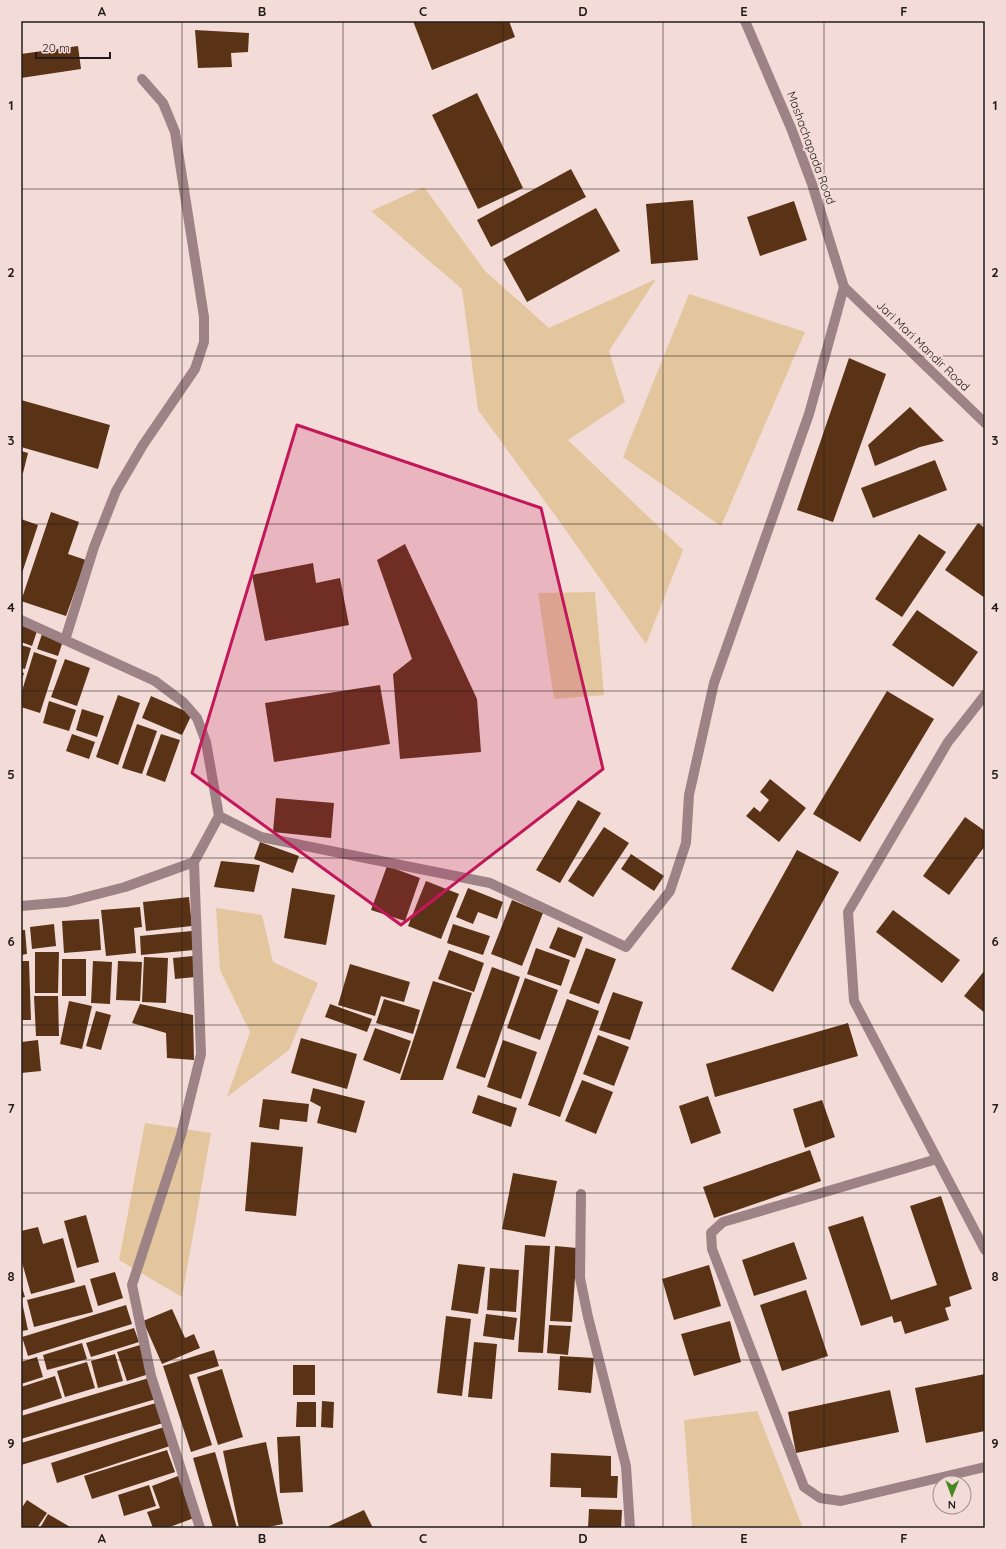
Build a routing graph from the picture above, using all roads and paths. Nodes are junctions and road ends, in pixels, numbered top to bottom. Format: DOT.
graph roads {
  1 [pos="745,21"];
  2 [pos="142,79"];
  3 [pos="844,287"];
  4 [pos="985,423"];
  5 [pos="21,620"];
  6 [pos="65,640"];
  7 [pos="985,695"];
  8 [pos="219,816"];
  9 [pos="194,862"];
  10 [pos="21,906"];
  11 [pos="937,1159"];
  12 [pos="581,1194"];
  13 [pos="985,1250"];
  14 [pos="985,1468"];
  15 [pos="200,1528"];
  16 [pos="630,1528"];
  1 -- 3 [label="street, Mashachapada Road"];
  2 -- 6 [label="street"];
  3 -- 4 [label="street, Jari Mari Mandir Road"];
  3 -- 8 [label="street"];
  5 -- 6 [label="street"];
  6 -- 8 [label="street"];
  7 -- 11 [label="street"];
  8 -- 9 [label="street"];
  9 -- 10 [label="street"];
  9 -- 15 [label="street"];
  11 -- 13 [label="street"];
  11 -- 14 [label="street"];
  12 -- 16 [label="street"];
}
